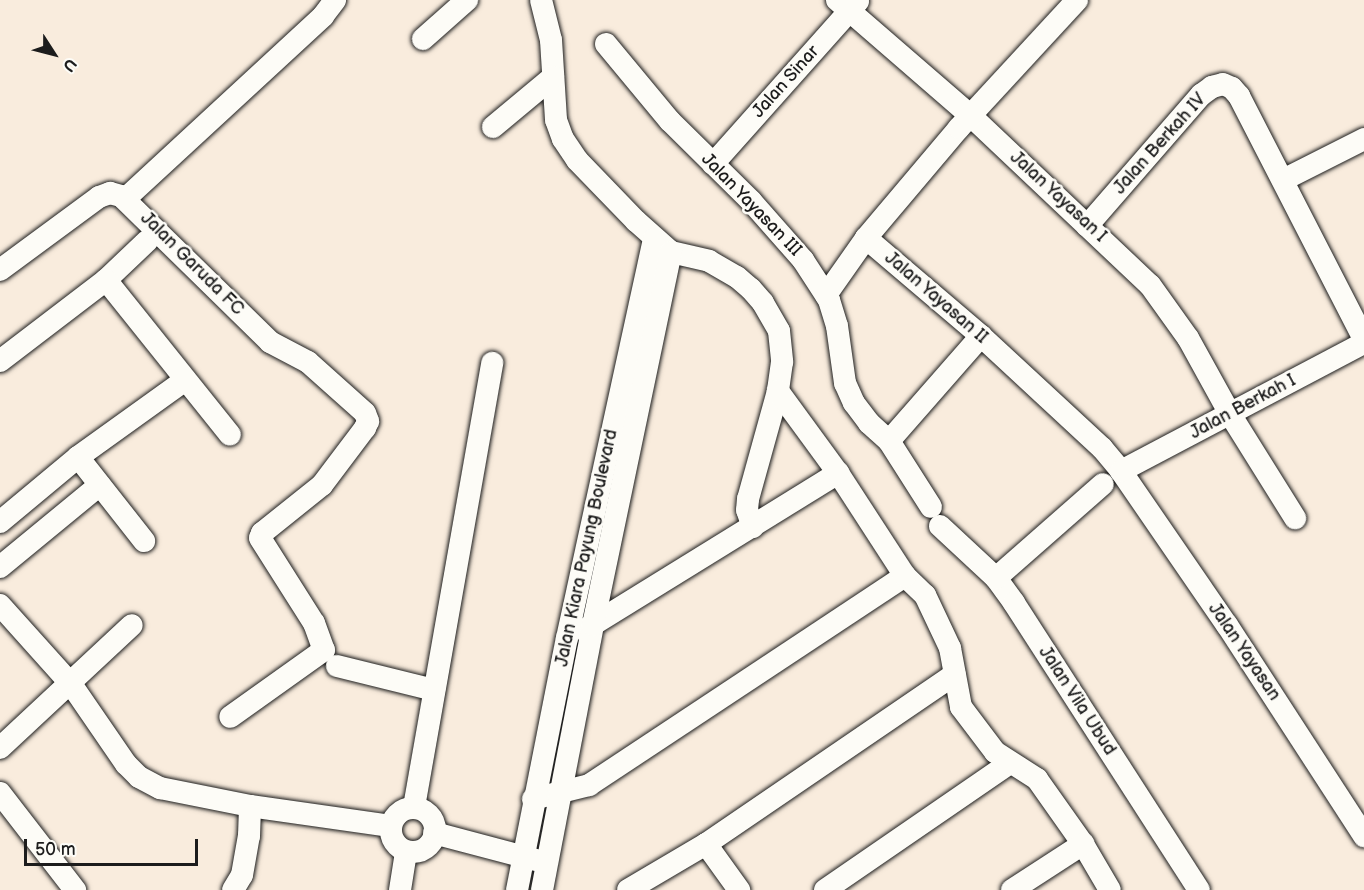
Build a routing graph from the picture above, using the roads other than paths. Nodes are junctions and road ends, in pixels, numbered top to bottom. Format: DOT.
graph roads {
  1 [pos="335,0"];
  2 [pos="467,0"];
  3 [pos="541,0"];
  4 [pos="1077,0"];
  5 [pos="848,4"];
  6 [pos="423,39"];
  7 [pos="606,44"];
  8 [pos="553,77"];
  9 [pos="971,116"];
  10 [pos="493,127"];
  11 [pos="1364,139"];
  12 [pos="713,164"];
  13 [pos="1283,180"];
  14 [pos="125,199"];
  15 [pos="1087,226"];
  16 [pos="866,238"];
  17 [pos="147,241"];
  18 [pos="663,245"];
  19 [pos="0,270"];
  20 [pos="106,280"];
  21 [pos="826,295"];
  22 [pos="981,336"];
  23 [pos="1364,339"];
  24 [pos="1364,343"];
  25 [pos="0,361"];
  26 [pos="492,363"];
  27 [pos="185,380"];
  28 [pos="778,391"];
  29 [pos="1230,414"];
  30 [pos="230,435"];
  31 [pos="889,441"];
  32 [pos="78,457"];
  33 [pos="838,473"];
  34 [pos="1112,477"];
  35 [pos="100,484"];
  36 [pos="935,516"];
  37 [pos="1295,518"];
  38 [pos="0,522"];
  39 [pos="753,527"];
  40 [pos="144,541"];
  41 [pos="0,567"];
  42 [pos="905,576"];
  43 [pos="996,578"];
  44 [pos="0,605"];
  45 [pos="593,625"];
  46 [pos="132,626"];
  47 [pos="567,638"];
  48 [pos="337,666"];
  49 [pos="955,674"];
  50 [pos="71,684"];
  51 [pos="434,690"];
  52 [pos="230,717"];
  53 [pos="0,748"];
  54 [pos="1010,763"];
  55 [pos="0,793"];
  56 [pos="560,794"];
  57 [pos="534,799"];
  58 [pos="250,806"];
  59 [pos="414,807"];
  60 [pos="391,826"];
  61 [pos="434,833"];
  62 [pos="1364,836"];
  63 [pos="706,844"];
  64 [pos="1083,844"];
  65 [pos="406,851"];
  66 [pos="522,857"];
  67 [pos="546,863"];
  68 [pos="75,890"];
  69 [pos="233,890"];
  70 [pos="400,890"];
  71 [pos="517,890"];
  72 [pos="542,890"];
  73 [pos="628,890"];
  74 [pos="739,890"];
  75 [pos="825,890"];
  76 [pos="1012,890"];
  77 [pos="1110,890"];
  78 [pos="1199,890"];
  1 -- 14 [label="street"];
  2 -- 6 [label="street"];
  3 -- 8 [label="street"];
  4 -- 9 [label="street, Jalan Yayasan II"];
  5 -- 9 [label="street, Jalan Yayasan I"];
  5 -- 12 [label="street, Jalan Sinar"];
  7 -- 12 [label="street, Jalan Yayasan III"];
  8 -- 10 [label="street"];
  8 -- 18 [label="street"];
  9 -- 15 [label="street, Jalan Yayasan I"];
  9 -- 16 [label="street, Jalan Yayasan II"];
  11 -- 13 [label="street"];
  12 -- 21 [label="street, Jalan Yayasan III"];
  13 -- 15 [label="street, Jalan Berkah IV"];
  13 -- 23 [label="street"];
  14 -- 19 [label="street, Jalan Garuda FC"];
  14 -- 52 [label="street, Jalan Garuda FC"];
  15 -- 29 [label="street, Jalan Yayasan I"];
  16 -- 21 [label="street"];
  16 -- 22 [label="street, Jalan Yayasan II"];
  17 -- 20 [label="street"];
  18 -- 28 [label="street"];
  18 -- 45 [label="street, Jalan Kiara Payung Boulevard"];
  18 -- 47 [label="street, Jalan Kiara Payung Boulevard"];
  20 -- 25 [label="street"];
  20 -- 27 [label="street"];
  21 -- 31 [label="street, Jalan Yayasan III"];
  22 -- 31 [label="street"];
  22 -- 34 [label="street, Jalan Yayasan II"];
  24 -- 29 [label="street, Jalan Berkah I"];
  26 -- 51 [label="street"];
  27 -- 30 [label="street"];
  27 -- 32 [label="street"];
  28 -- 33 [label="street"];
  28 -- 39 [label="street"];
  29 -- 34 [label="street, Jalan Berkah I"];
  29 -- 37 [label="street, Jalan Yayasan I"];
  31 -- 36 [label="street, Jalan Yayasan III"];
  32 -- 35 [label="street"];
  32 -- 38 [label="street"];
  33 -- 39 [label="street"];
  33 -- 42 [label="street"];
  34 -- 43 [label="street"];
  34 -- 62 [label="street, Jalan Yayasan"];
  35 -- 40 [label="street"];
  35 -- 41 [label="street"];
  36 -- 43 [label="street, Jalan Vila Ubud"];
  39 -- 45 [label="street"];
  42 -- 49 [label="street"];
  42 -- 56 [label="street"];
  43 -- 78 [label="street, Jalan Vila Ubud"];
  44 -- 50 [label="street"];
  45 -- 47 [label="street"];
  45 -- 56 [label="street, Jalan Kiara Payung Boulevard"];
  46 -- 50 [label="street"];
  47 -- 57 [label="street, Jalan Kiara Payung Boulevard"];
  48 -- 51 [label="street"];
  49 -- 54 [label="street"];
  49 -- 63 [label="street"];
  50 -- 53 [label="street"];
  50 -- 58 [label="street"];
  51 -- 59 [label="street"];
  54 -- 64 [label="street"];
  54 -- 75 [label="street"];
  55 -- 68 [label="street"];
  56 -- 57 [label="street"];
  56 -- 67 [label="street, Jalan Kiara Payung Boulevard"];
  57 -- 66 [label="street, Jalan Kiara Payung Boulevard"];
  58 -- 60 [label="street"];
  58 -- 69 [label="street"];
  59 -- 60 [label="street"];
  59 -- 61 [label="street"];
  60 -- 65 [label="street"];
  61 -- 65 [label="street"];
  61 -- 66 [label="street"];
  63 -- 73 [label="street"];
  63 -- 74 [label="street"];
  64 -- 76 [label="street"];
  64 -- 77 [label="street"];
  65 -- 70 [label="street"];
  66 -- 67 [label="street"];
  66 -- 71 [label="street, Jalan Kiara Payung Boulevard"];
  67 -- 72 [label="street, Jalan Kiara Payung Boulevard"];
}
